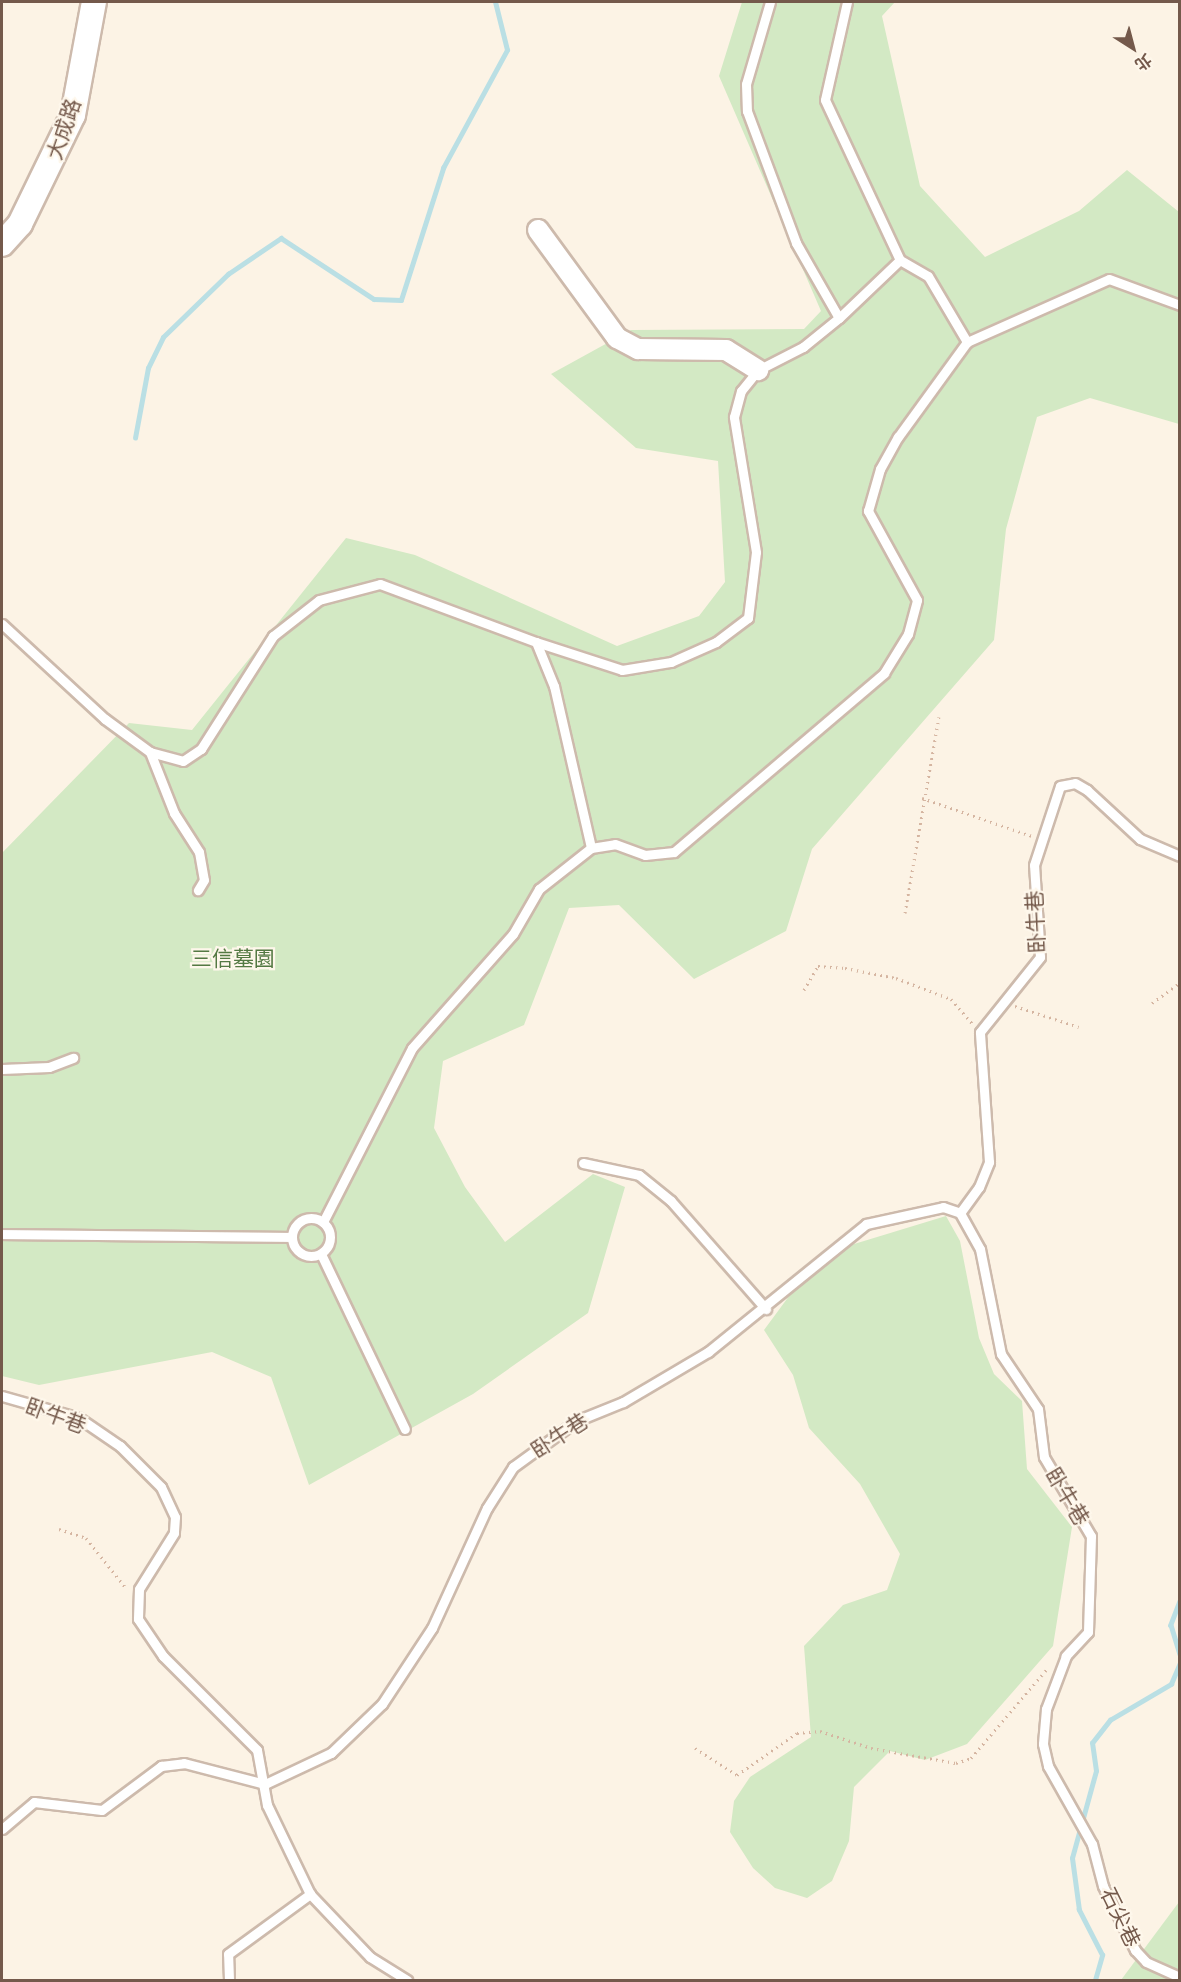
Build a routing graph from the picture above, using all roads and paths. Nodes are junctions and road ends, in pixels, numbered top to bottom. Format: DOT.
graph roads {
  1 [pos="94,2"];
  2 [pos="771,2"];
  3 [pos="847,2"];
  4 [pos="538,230"];
  5 [pos="2,244"];
  6 [pos="900,260"];
  7 [pos="1179,305"];
  8 [pos="839,318"];
  9 [pos="967,342"];
  10 [pos="758,370"];
  11 [pos="2,624"];
  12 [pos="536,642"];
  13 [pos="939,717"];
  14 [pos="150,752"];
  15 [pos="922,798"];
  16 [pos="1042,840"];
  17 [pos="591,848"];
  18 [pos="1179,856"];
  19 [pos="198,890"];
  20 [pos="905,913"];
  21 [pos="1179,983"];
  22 [pos="804,990"];
  23 [pos="1152,1003"];
  24 [pos="1005,1004"];
  25 [pos="1079,1027"];
  26 [pos="980,1032"];
  27 [pos="73,1058"];
  28 [pos="2,1069"];
  29 [pos="583,1163"];
  30 [pos="960,1213"];
  31 [pos="323,1222"];
  32 [pos="2,1234"];
  33 [pos="291,1237"];
  34 [pos="321,1254"];
  35 [pos="766,1309"];
  36 [pos="2,1396"];
  37 [pos="405,1429"];
  38 [pos="59,1528"];
  39 [pos="136,1601"];
  40 [pos="1066,1656"];
  41 [pos="695,1748"];
  42 [pos="266,1784"];
  43 [pos="1072,1816"];
  44 [pos="2,1829"];
  45 [pos="310,1894"];
  46 [pos="1179,1977"];
  47 [pos="229,1980"];
  48 [pos="407,1980"];
  1 -- 5 [label="street, 大成路"];
  2 -- 8 [label="lane"];
  3 -- 6 [label="lane"];
  4 -- 10 [label="street"];
  6 -- 8 [label="lane"];
  6 -- 9 [label="lane"];
  7 -- 9 [label="lane"];
  8 -- 10 [label="lane"];
  9 -- 17 [label="lane"];
  10 -- 12 [label="lane"];
  11 -- 14 [label="lane"];
  12 -- 14 [label="lane"];
  12 -- 17 [label="lane"];
  13 -- 15 [label="path"];
  14 -- 19 [label="lane"];
  15 -- 16 [label="path"];
  15 -- 20 [label="path"];
  16 -- 18 [label="lane, 卧牛巷"];
  16 -- 24 [label="lane, 卧牛巷"];
  17 -- 31 [label="lane"];
  21 -- 23 [label="path"];
  22 -- 26 [label="path"];
  24 -- 25 [label="path"];
  24 -- 26 [label="lane, 卧牛巷"];
  26 -- 30 [label="lane"];
  27 -- 28 [label="lane"];
  29 -- 35 [label="lane"];
  30 -- 35 [label="lane, 卧牛巷"];
  30 -- 40 [label="lane, 卧牛巷"];
  31 -- 33 [label="lane"];
  31 -- 34 [label="lane"];
  32 -- 33 [label="lane"];
  33 -- 34 [label="lane"];
  34 -- 37 [label="lane"];
  35 -- 42 [label="lane, 卧牛巷"];
  36 -- 39 [label="lane, 卧牛巷"];
  38 -- 39 [label="path"];
  39 -- 42 [label="lane"];
  40 -- 41 [label="path"];
  40 -- 43 [label="lane, 卧牛巷"];
  42 -- 44 [label="lane"];
  42 -- 45 [label="lane"];
  43 -- 46 [label="lane, 石尖巷"];
  45 -- 47 [label="lane"];
  45 -- 48 [label="lane"];
}
